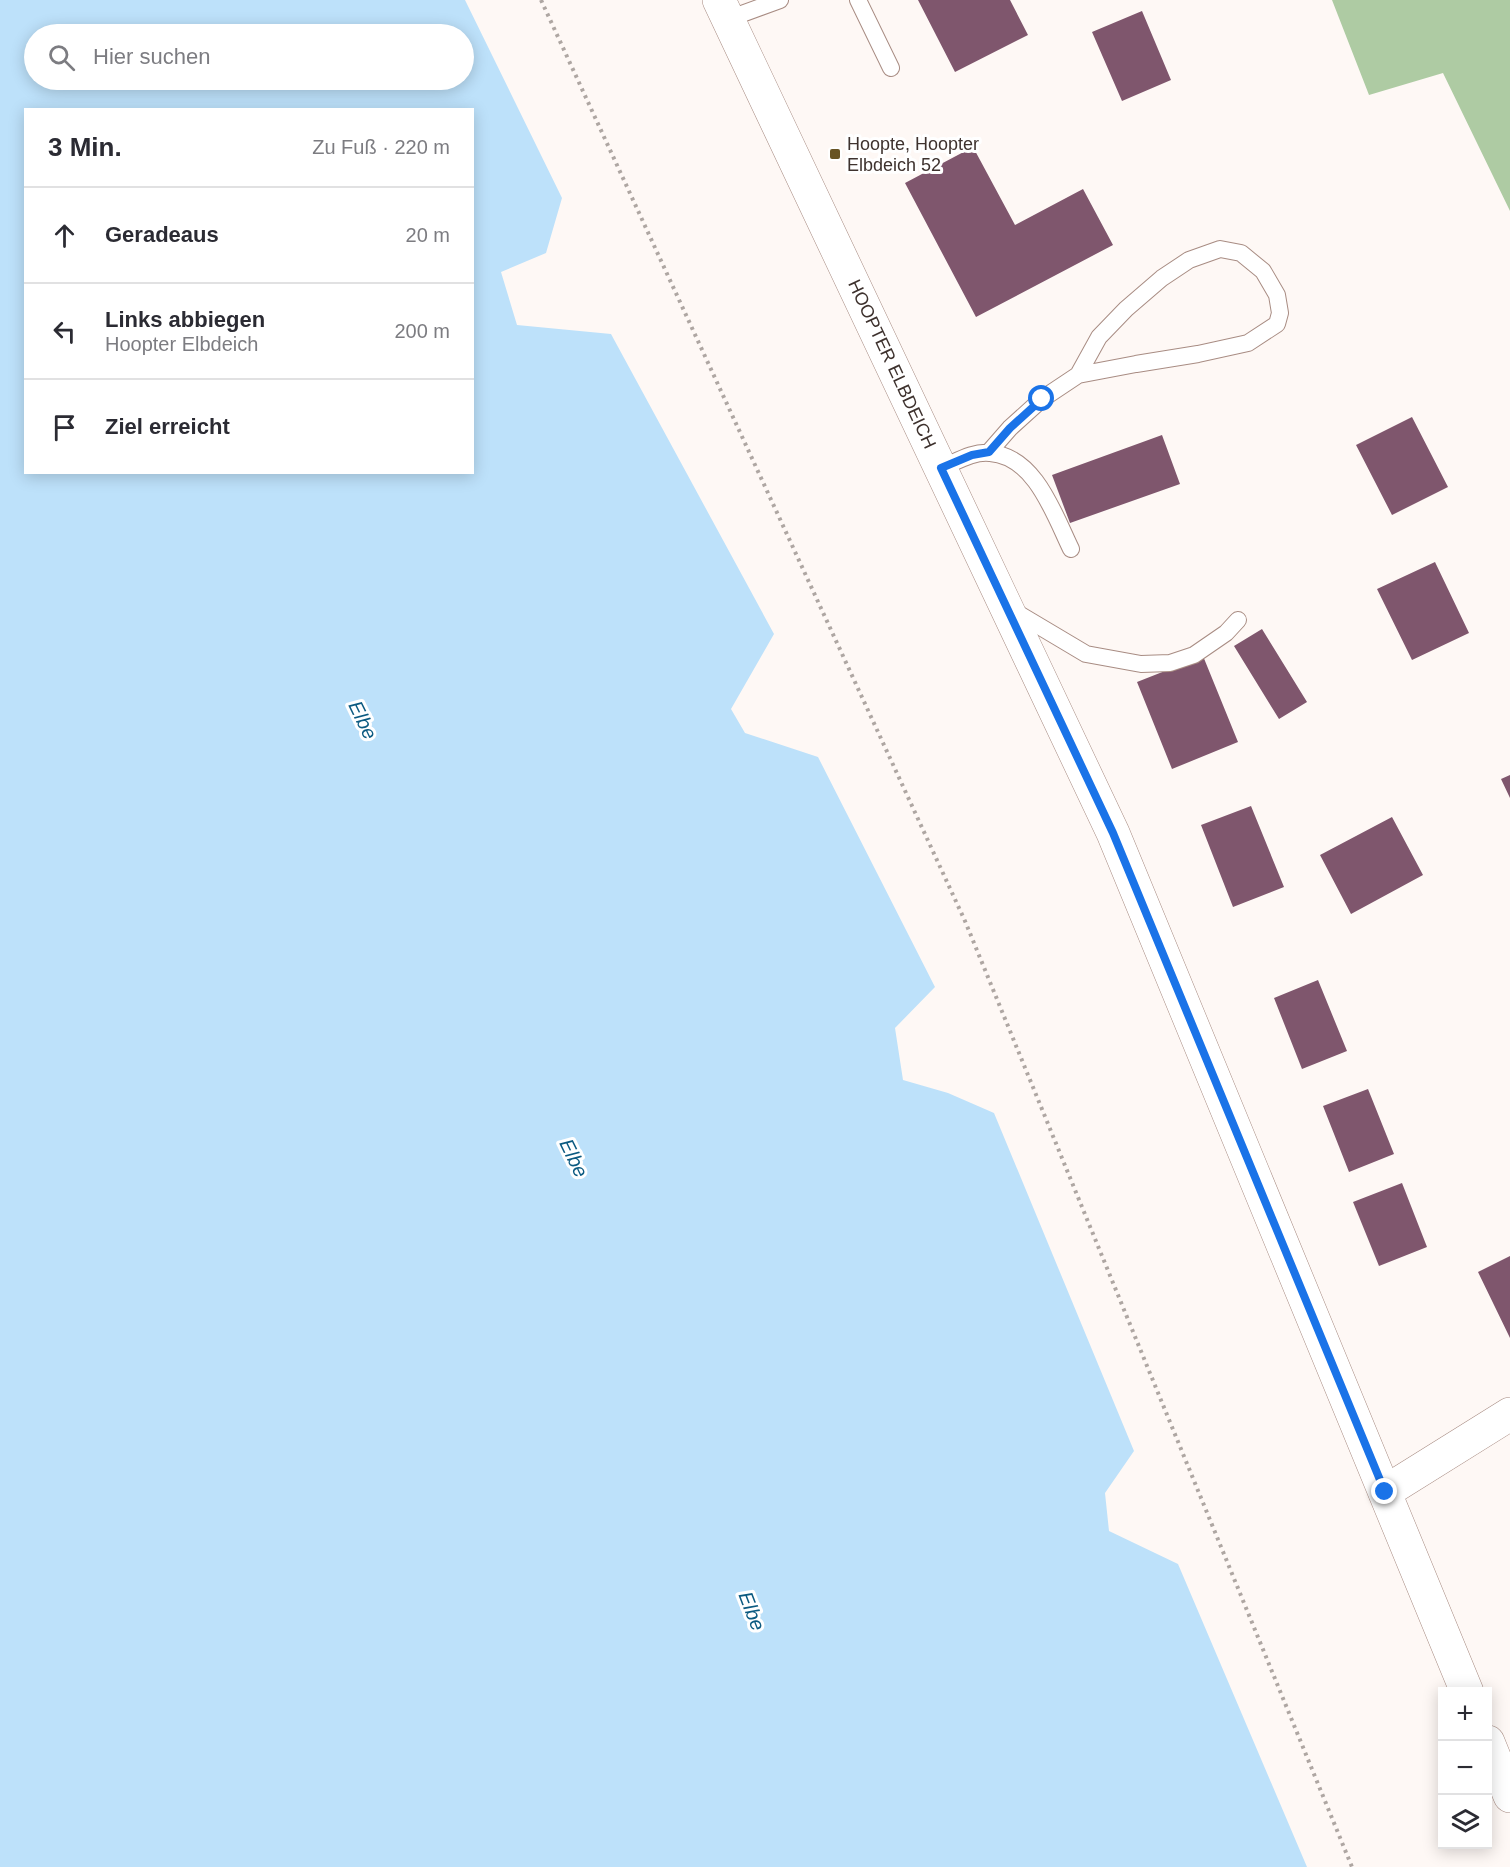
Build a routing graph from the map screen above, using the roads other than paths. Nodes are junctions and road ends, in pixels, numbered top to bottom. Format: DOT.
graph roads {
  1 [pos="780,0"];
  2 [pos="858,0"];
  3 [pos="724,9"];
  4 [pos="891,68"];
  5 [pos="1078,375"];
  6 [pos="989,452"];
  7 [pos="941,468"];
  8 [pos="1071,549"];
  9 [pos="1006,606"];
  10 [pos="1238,620"];
  11 [pos="1510,1414"];
  12 [pos="1385,1492"];
  13 [pos="1465,1687"];
  14 [pos="1498,1754"];
  15 [pos="1510,1796"];
  1 -- 3 [label="lane"];
  2 -- 4 [label="lane"];
  3 -- 7 [label="street, HOOPTER ELBDEICH"];
  5 -- 5 [label="lane"];
  5 -- 6 [label="lane"];
  6 -- 7 [label="lane"];
  6 -- 8 [label="lane"];
  7 -- 9 [label="street, HOOPTER ELBDEICH"];
  9 -- 10 [label="lane"];
  9 -- 12 [label="street, HOOPTER ELBDEICH"];
  11 -- 12 [label="street"];
  12 -- 13 [label="street, HOOPTER ELBDEICH"];
  14 -- 15 [label="street"];
}
